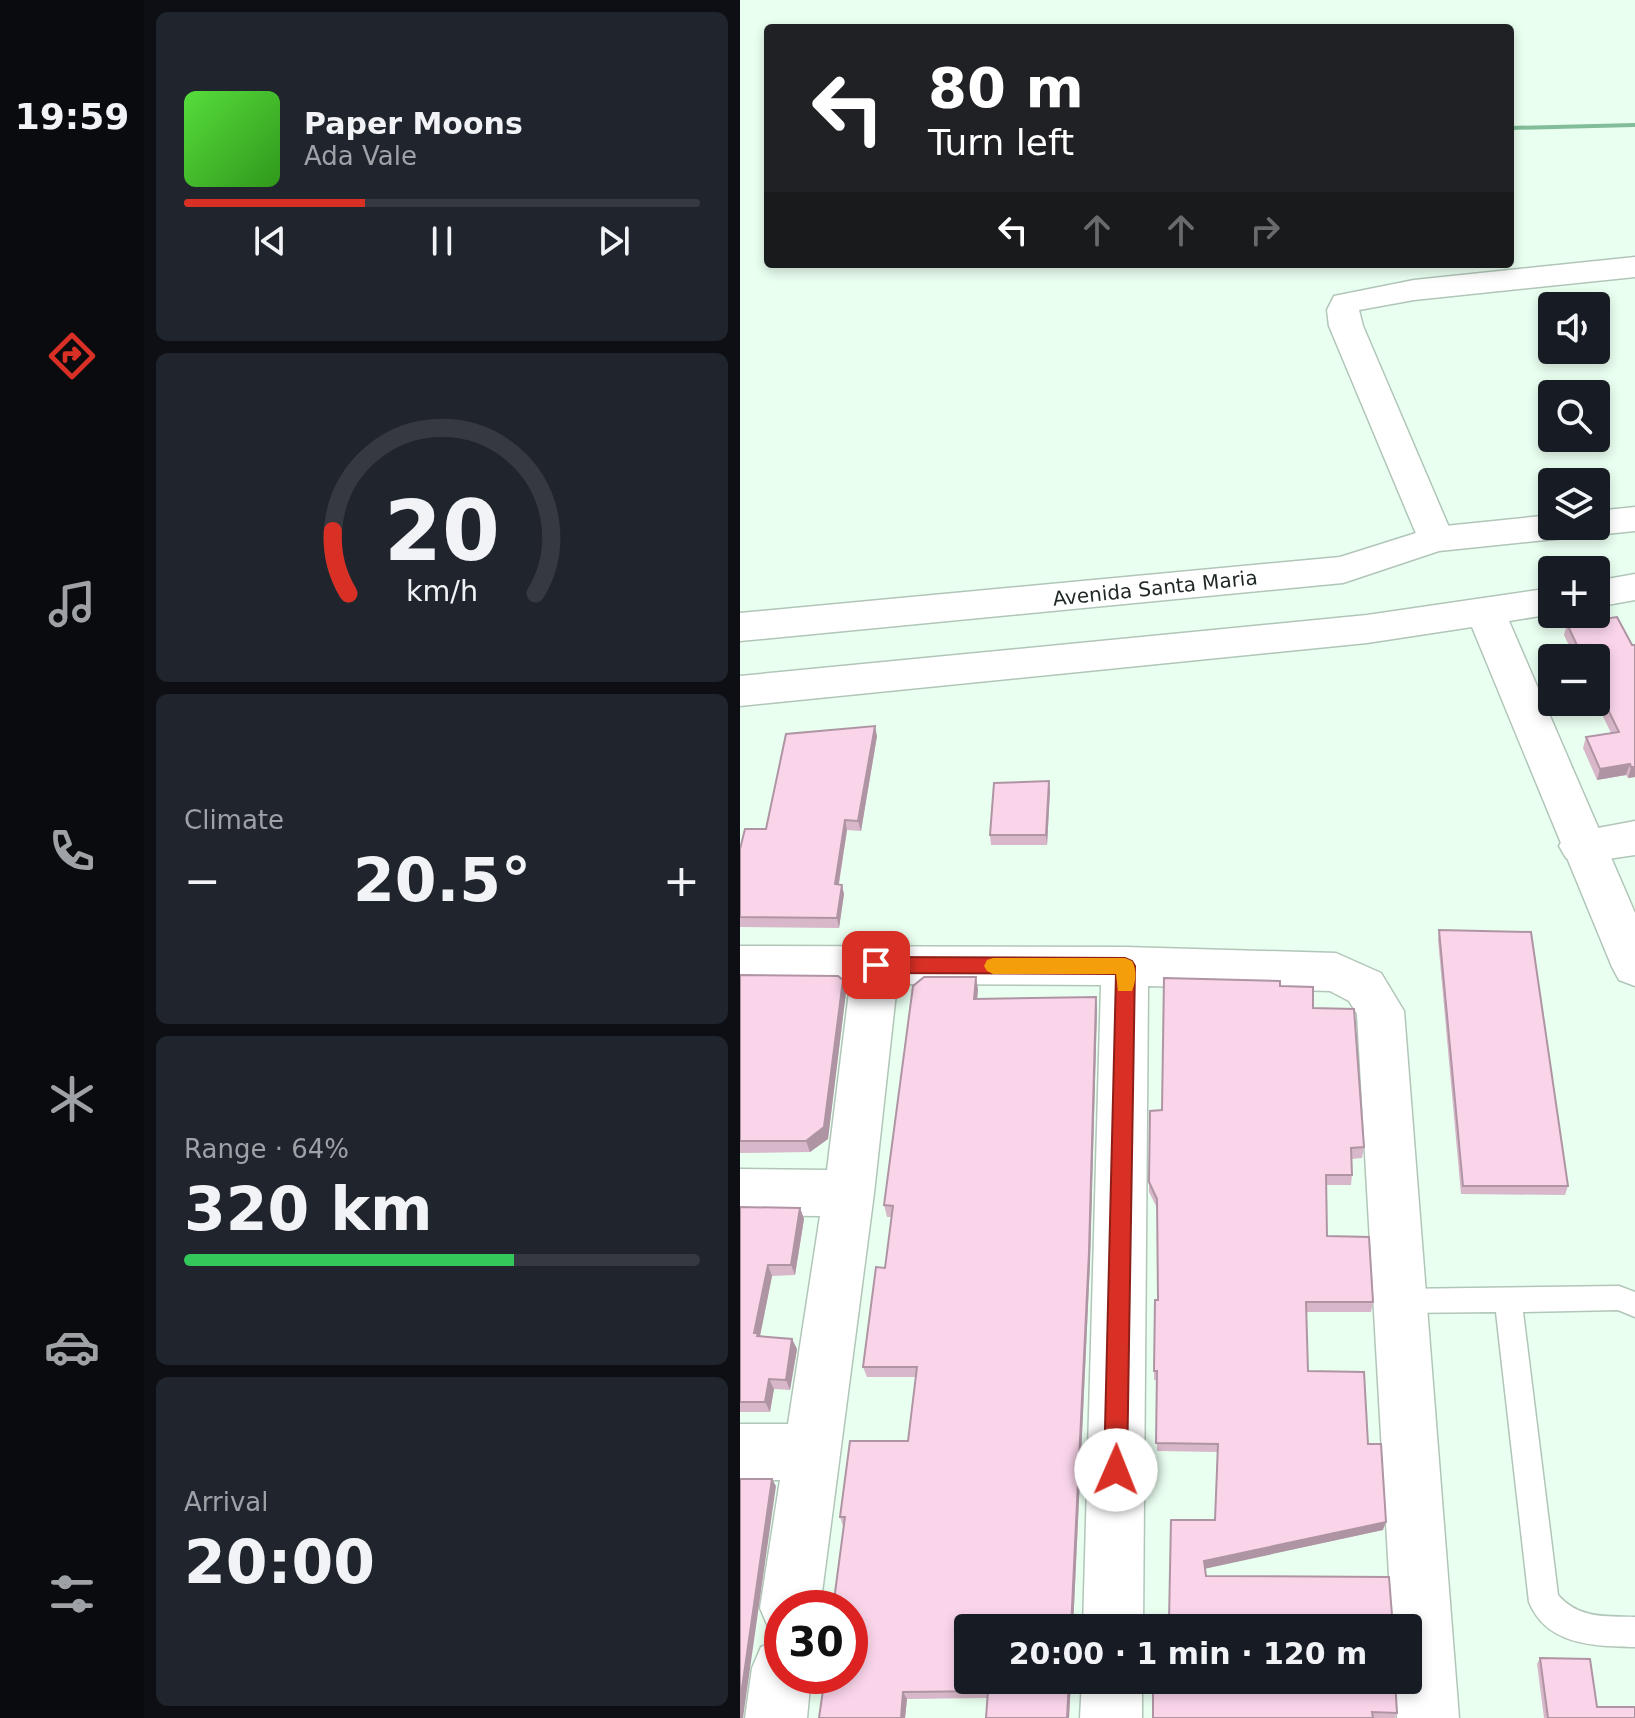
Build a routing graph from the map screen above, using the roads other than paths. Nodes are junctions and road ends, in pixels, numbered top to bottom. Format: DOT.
graph roads {
  1 [pos="1635,267"];
  2 [pos="1635,519"];
  3 [pos="1610,522"];
  4 [pos="1538,529"];
  5 [pos="1435,539"];
  6 [pos="1343,570"];
  7 [pos="1635,587"];
  8 [pos="1610,591"];
  9 [pos="1538,604"];
  10 [pos="1486,613"];
  11 [pos="740,627"];
  12 [pos="1367,629"];
  13 [pos="740,691"];
  14 [pos="1635,838"];
  15 [pos="1581,846"];
  16 [pos="740,965"];
  17 [pos="876,965"];
  18 [pos="1125,966"];
  19 [pos="1635,967"];
  20 [pos="740,1192"];
  21 [pos="849,1193"];
  22 [pos="1508,1300"];
  23 [pos="1399,1301"];
  24 [pos="1635,1305"];
  25 [pos="740,1452"];
  26 [pos="809,1452"];
  27 [pos="792,1590"];
  28 [pos="1113,1614"];
  29 [pos="1635,1632"];
  30 [pos="779,1694"];
  31 [pos="1112,1694"];
  32 [pos="776,1718"];
  33 [pos="1111,1718"];
  34 [pos="1428,1718"];
  1 -- 5 [label="street"];
  2 -- 3 [label="street"];
  4 -- 5 [label="street, Avenida Santa Maria"];
  5 -- 6 [label="street, Avenida Santa Maria"];
  6 -- 11 [label="street, Avenida Santa Maria"];
  6 -- 12 [label="street"];
  7 -- 8 [label="street"];
  9 -- 10 [label="street"];
  10 -- 12 [label="street"];
  10 -- 15 [label="street"];
  12 -- 13 [label="street"];
  14 -- 15 [label="street"];
  15 -- 19 [label="street"];
  16 -- 17 [label="street"];
  17 -- 18 [label="street"];
  17 -- 21 [label="street"];
  18 -- 23 [label="street"];
  18 -- 28 [label="street"];
  20 -- 21 [label="street"];
  21 -- 26 [label="street"];
  22 -- 23 [label="lane"];
  22 -- 24 [label="lane"];
  22 -- 29 [label="lane"];
  23 -- 34 [label="street"];
  25 -- 26 [label="street"];
  26 -- 27 [label="street"];
  30 -- 32 [label="street"];
  31 -- 33 [label="street"];
}
